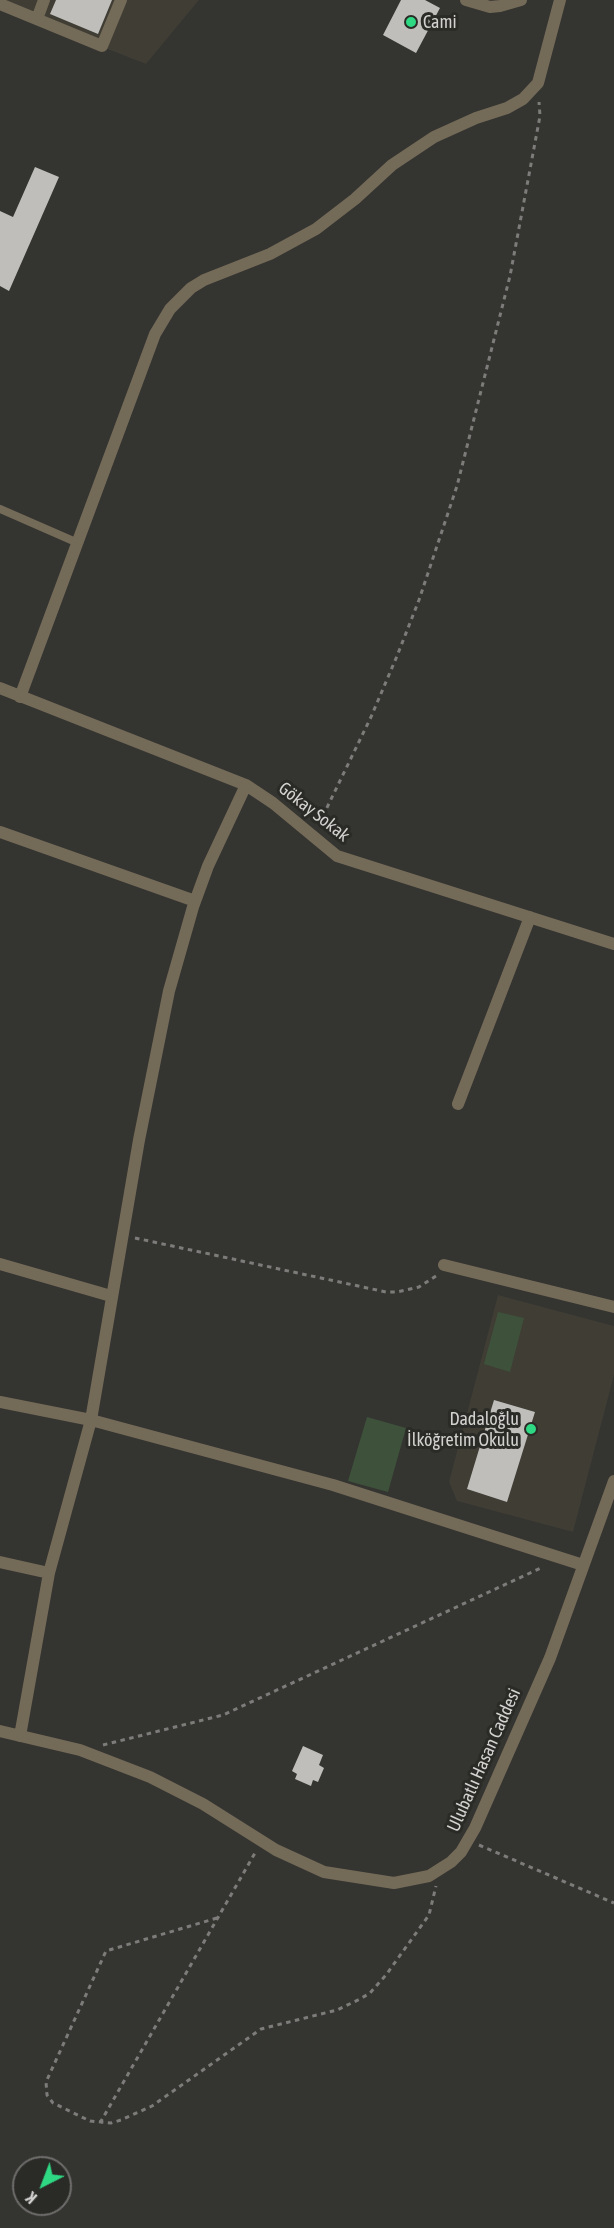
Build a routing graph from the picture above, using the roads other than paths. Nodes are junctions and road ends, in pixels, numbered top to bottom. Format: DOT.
graph roads {
  1 [pos="44,0"];
  2 [pos="121,0"];
  3 [pos="466,0"];
  4 [pos="521,0"];
  5 [pos="560,0"];
  6 [pos="0,4"];
  7 [pos="37,19"];
  8 [pos="0,509"];
  9 [pos="78,543"];
  10 [pos="0,688"];
  11 [pos="21,697"];
  12 [pos="246,785"];
  13 [pos="0,832"];
  14 [pos="195,902"];
  15 [pos="530,917"];
  16 [pos="614,944"];
  17 [pos="459,1104"];
  18 [pos="0,1264"];
  19 [pos="444,1265"];
  20 [pos="111,1296"];
  21 [pos="614,1307"];
  22 [pos="0,1402"];
  23 [pos="91,1420"];
  24 [pos="614,1481"];
  25 [pos="0,1562"];
  26 [pos="583,1566"];
  27 [pos="49,1573"];
  28 [pos="0,1731"];
  29 [pos="20,1736"];
  1 -- 7 [label="street"];
  2 -- 7 [label="street"];
  3 -- 4 [label="street"];
  5 -- 9 [label="street"];
  6 -- 7 [label="street"];
  8 -- 9 [label="lane"];
  9 -- 11 [label="street"];
  10 -- 11 [label="street, Gökay Sokak"];
  11 -- 12 [label="street, Gökay Sokak"];
  12 -- 14 [label="street"];
  12 -- 15 [label="street, Gökay Sokak"];
  13 -- 14 [label="street"];
  14 -- 20 [label="street"];
  15 -- 16 [label="street, Gökay Sokak"];
  15 -- 17 [label="street"];
  18 -- 20 [label="street"];
  19 -- 21 [label="street"];
  20 -- 23 [label="street"];
  22 -- 23 [label="street"];
  23 -- 26 [label="street"];
  23 -- 27 [label="street"];
  24 -- 26 [label="street, Ulubatlı Hasan Caddesi"];
  25 -- 27 [label="street"];
  26 -- 29 [label="street, Ulubatlı Hasan Caddesi"];
  27 -- 29 [label="street"];
  28 -- 29 [label="street, Ulubatlı Hasan Caddesi"];
}
